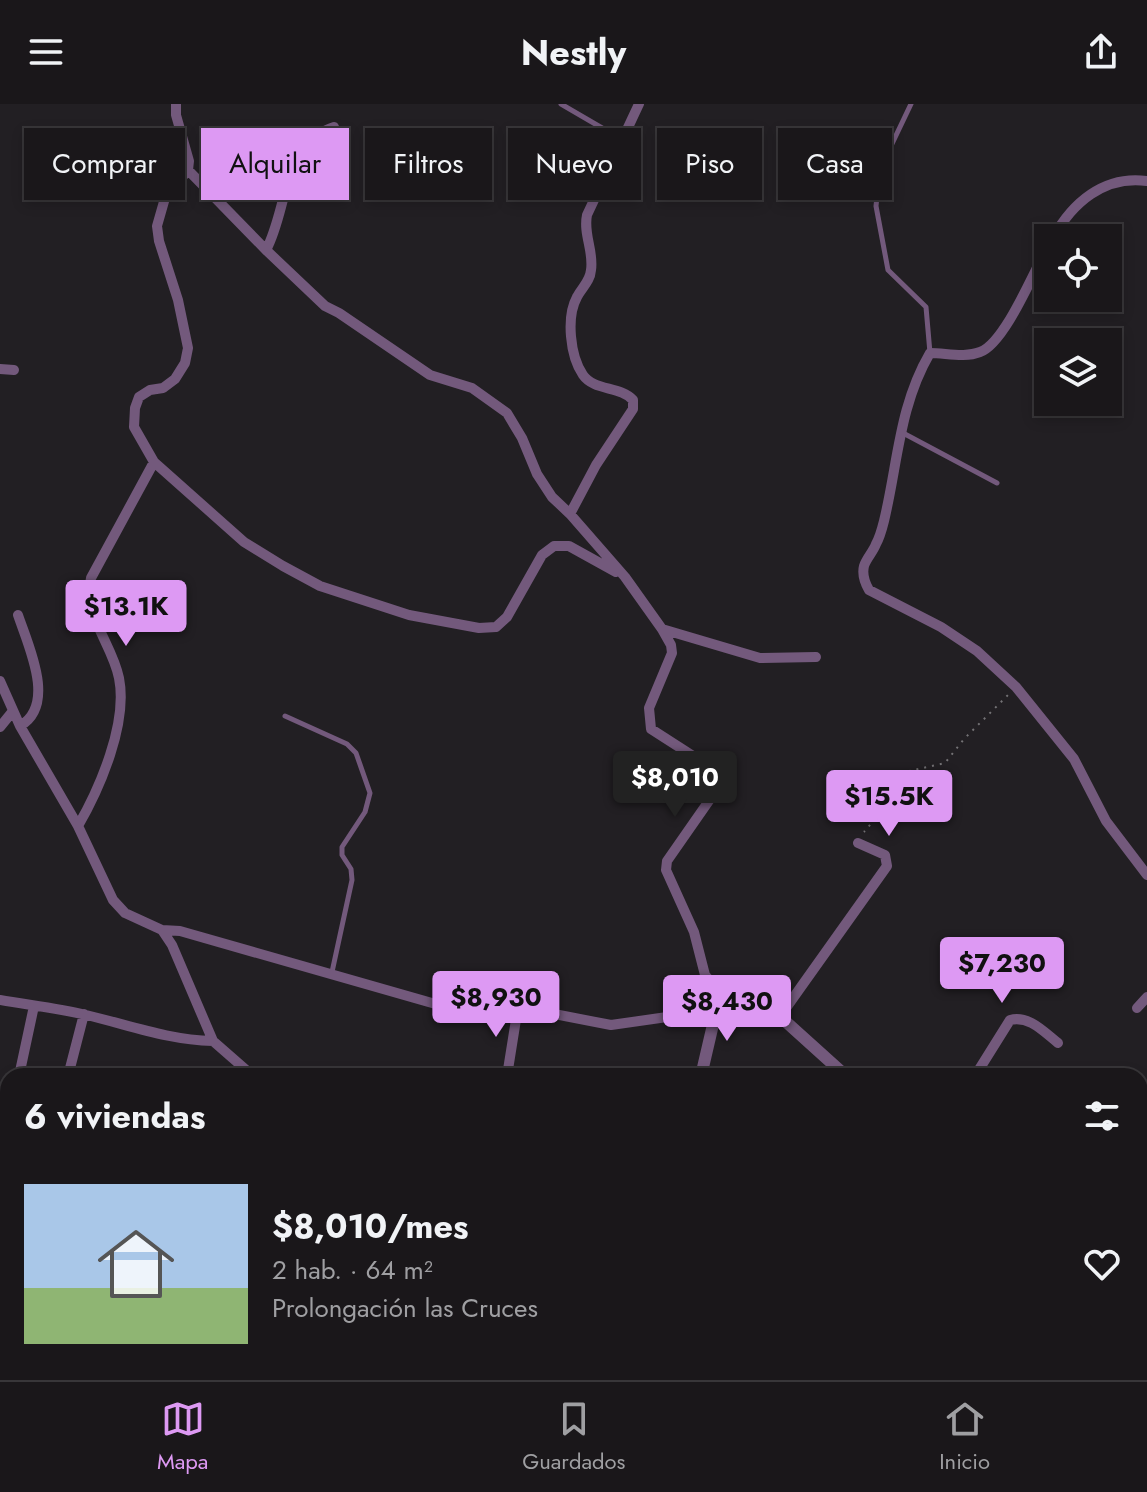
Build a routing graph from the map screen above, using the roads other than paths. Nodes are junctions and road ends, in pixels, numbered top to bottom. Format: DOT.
graph roads {
  1 [pos="176,104"];
  2 [pos="561,104"];
  3 [pos="639,104"];
  4 [pos="911,104"];
  5 [pos="334,127"];
  6 [pos="602,128"];
  7 [pos="628,128"];
  8 [pos="188,170"];
  9 [pos="1147,181"];
  10 [pos="594,200"];
  11 [pos="1063,224"];
  12 [pos="266,250"];
  13 [pos="1034,273"];
  14 [pos="930,353"];
  15 [pos="0,369"];
  16 [pos="14,370"];
  17 [pos="900,431"];
  18 [pos="154,462"];
  19 [pos="997,483"];
  20 [pos="570,514"];
  21 [pos="625,577"];
  22 [pos="18,615"];
  23 [pos="662,629"];
  24 [pos="816,657"];
  25 [pos="0,681"];
  26 [pos="13,711"];
  27 [pos="285,716"];
  28 [pos="20,726"];
  29 [pos="0,727"];
  30 [pos="78,826"];
  31 [pos="858,843"];
  32 [pos="1147,875"];
  33 [pos="162,930"];
  34 [pos="331,974"];
  35 [pos="1147,997"];
  36 [pos="724,998"];
  37 [pos="0,1000"];
  38 [pos="34,1006"];
  39 [pos="518,1007"];
  40 [pos="1137,1008"];
  41 [pos="84,1014"];
  42 [pos="781,1015"];
  43 [pos="715,1016"];
  44 [pos="213,1041"];
  45 [pos="1058,1043"];
  46 [pos="21,1068"];
  47 [pos="70,1068"];
  48 [pos="244,1068"];
  49 [pos="508,1068"];
  50 [pos="703,1068"];
  51 [pos="837,1068"];
  52 [pos="980,1068"];
  1 -- 8 [label="street"];
  2 -- 6 [label="lane"];
  3 -- 7 [label="street"];
  4 -- 14 [label="lane"];
  5 -- 12 [label="street"];
  8 -- 12 [label="street"];
  8 -- 18 [label="street"];
  9 -- 11 [label="street"];
  10 -- 20 [label="street"];
  12 -- 20 [label="street"];
  13 -- 14 [label="street"];
  14 -- 17 [label="street"];
  15 -- 16 [label="street"];
  17 -- 19 [label="lane"];
  17 -- 32 [label="street"];
  18 -- 21 [label="street"];
  18 -- 30 [label="street"];
  20 -- 21 [label="street"];
  21 -- 23 [label="street"];
  22 -- 28 [label="street"];
  23 -- 24 [label="street"];
  23 -- 36 [label="street"];
  25 -- 26 [label="street"];
  26 -- 28 [label="street"];
  26 -- 29 [label="street"];
  27 -- 34 [label="lane"];
  28 -- 30 [label="street"];
  30 -- 33 [label="street"];
  31 -- 42 [label="street"];
  33 -- 34 [label="street"];
  33 -- 44 [label="street"];
  34 -- 39 [label="street"];
  35 -- 40 [label="street"];
  36 -- 42 [label="street"];
  36 -- 43 [label="street"];
  37 -- 38 [label="street"];
  38 -- 41 [label="street"];
  38 -- 46 [label="street"];
  39 -- 43 [label="street"];
  39 -- 49 [label="street"];
  41 -- 44 [label="street"];
  41 -- 47 [label="street"];
  42 -- 51 [label="street"];
  43 -- 50 [label="street"];
  44 -- 48 [label="street"];
  45 -- 52 [label="street"];
}
